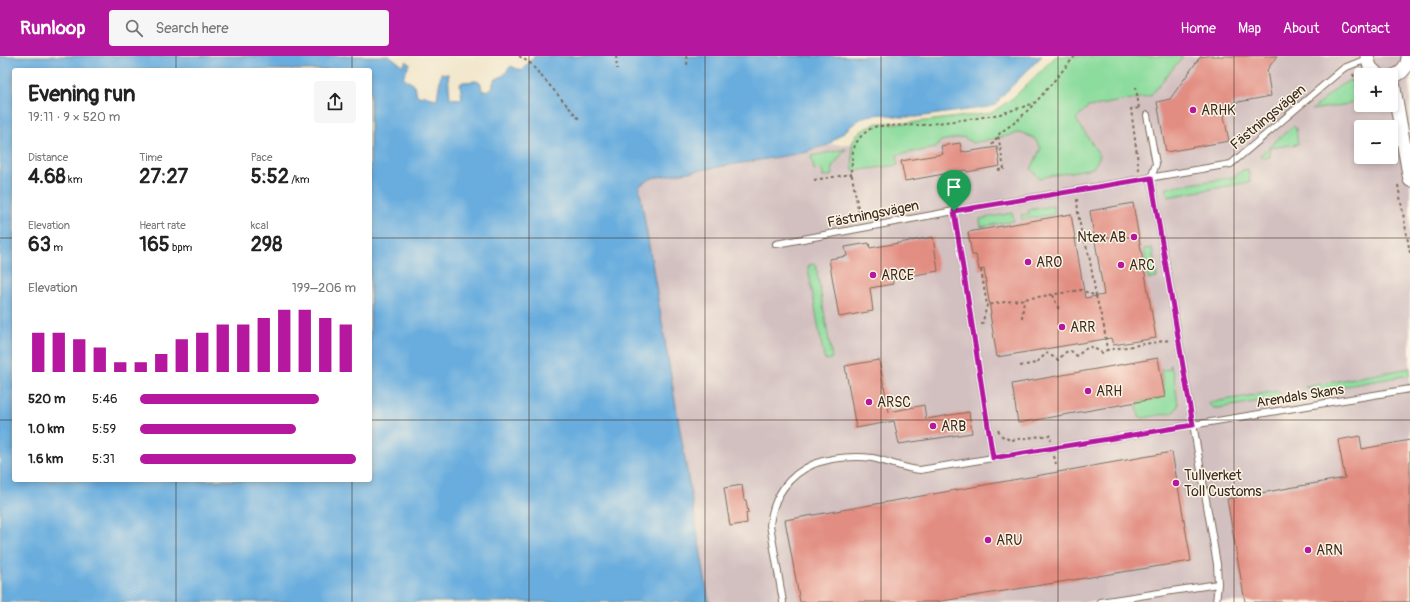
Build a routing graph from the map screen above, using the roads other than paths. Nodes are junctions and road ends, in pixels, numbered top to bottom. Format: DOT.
graph roads {
  1 [pos="1408,56"];
  2 [pos="1367,58"];
  3 [pos="1371,68"];
  4 [pos="1398,74"];
  5 [pos="1396,112"];
  6 [pos="1147,115"];
  7 [pos="1151,178"];
  8 [pos="1404,180"];
  9 [pos="954,211"];
  10 [pos="776,244"];
  11 [pos="1410,389"];
  12 [pos="1193,425"];
  13 [pos="993,458"];
  14 [pos="1218,584"];
  15 [pos="783,602"];
  16 [pos="1100,602"];
  17 [pos="1216,602"];
  1 -- 4 [label="street"];
  2 -- 3 [label="street"];
  2 -- 7 [label="lane, Fästningsvägen"];
  5 -- 8 [label="street"];
  6 -- 7 [label="lane"];
  7 -- 9 [label="lane, Fästningsvägen"];
  7 -- 12 [label="lane"];
  9 -- 10 [label="lane, Fästningsvägen"];
  9 -- 13 [label="lane"];
  11 -- 12 [label="lane, Arendals Skans"];
  12 -- 13 [label="lane, Arendals Skans"];
  12 -- 14 [label="lane"];
  13 -- 15 [label="lane, Arendals Skans"];
  14 -- 16 [label="lane"];
  14 -- 17 [label="lane"];
}
